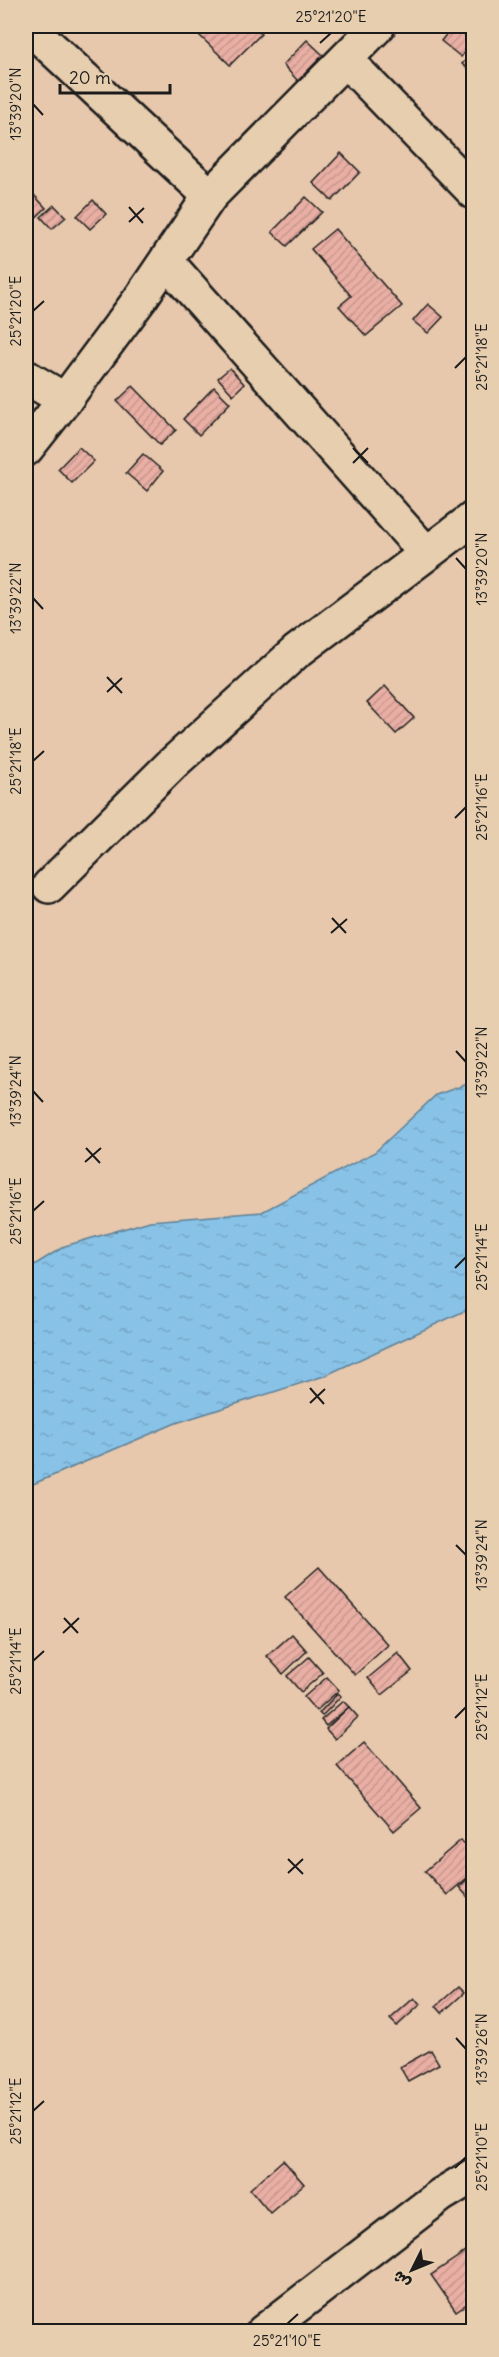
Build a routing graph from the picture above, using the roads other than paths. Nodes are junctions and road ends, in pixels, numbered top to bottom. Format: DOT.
graph roads {
  1 [pos="28,26"];
  2 [pos="378,26"];
  3 [pos="346,60"];
  4 [pos="474,192"];
  5 [pos="210,196"];
  6 [pos="166,261"];
  7 [pos="26,377"];
  8 [pos="65,400"];
  9 [pos="26,449"];
  10 [pos="474,518"];
  11 [pos="426,553"];
  12 [pos="49,886"];
  13 [pos="474,2175"];
  14 [pos="262,2331"];
  1 -- 5 [label="street"];
  2 -- 3 [label="street"];
  3 -- 4 [label="street"];
  3 -- 5 [label="street"];
  5 -- 6 [label="street"];
  6 -- 8 [label="street"];
  6 -- 11 [label="street"];
  7 -- 8 [label="street"];
  8 -- 9 [label="street"];
  10 -- 11 [label="street"];
  11 -- 12 [label="street"];
  13 -- 14 [label="street"];
}
